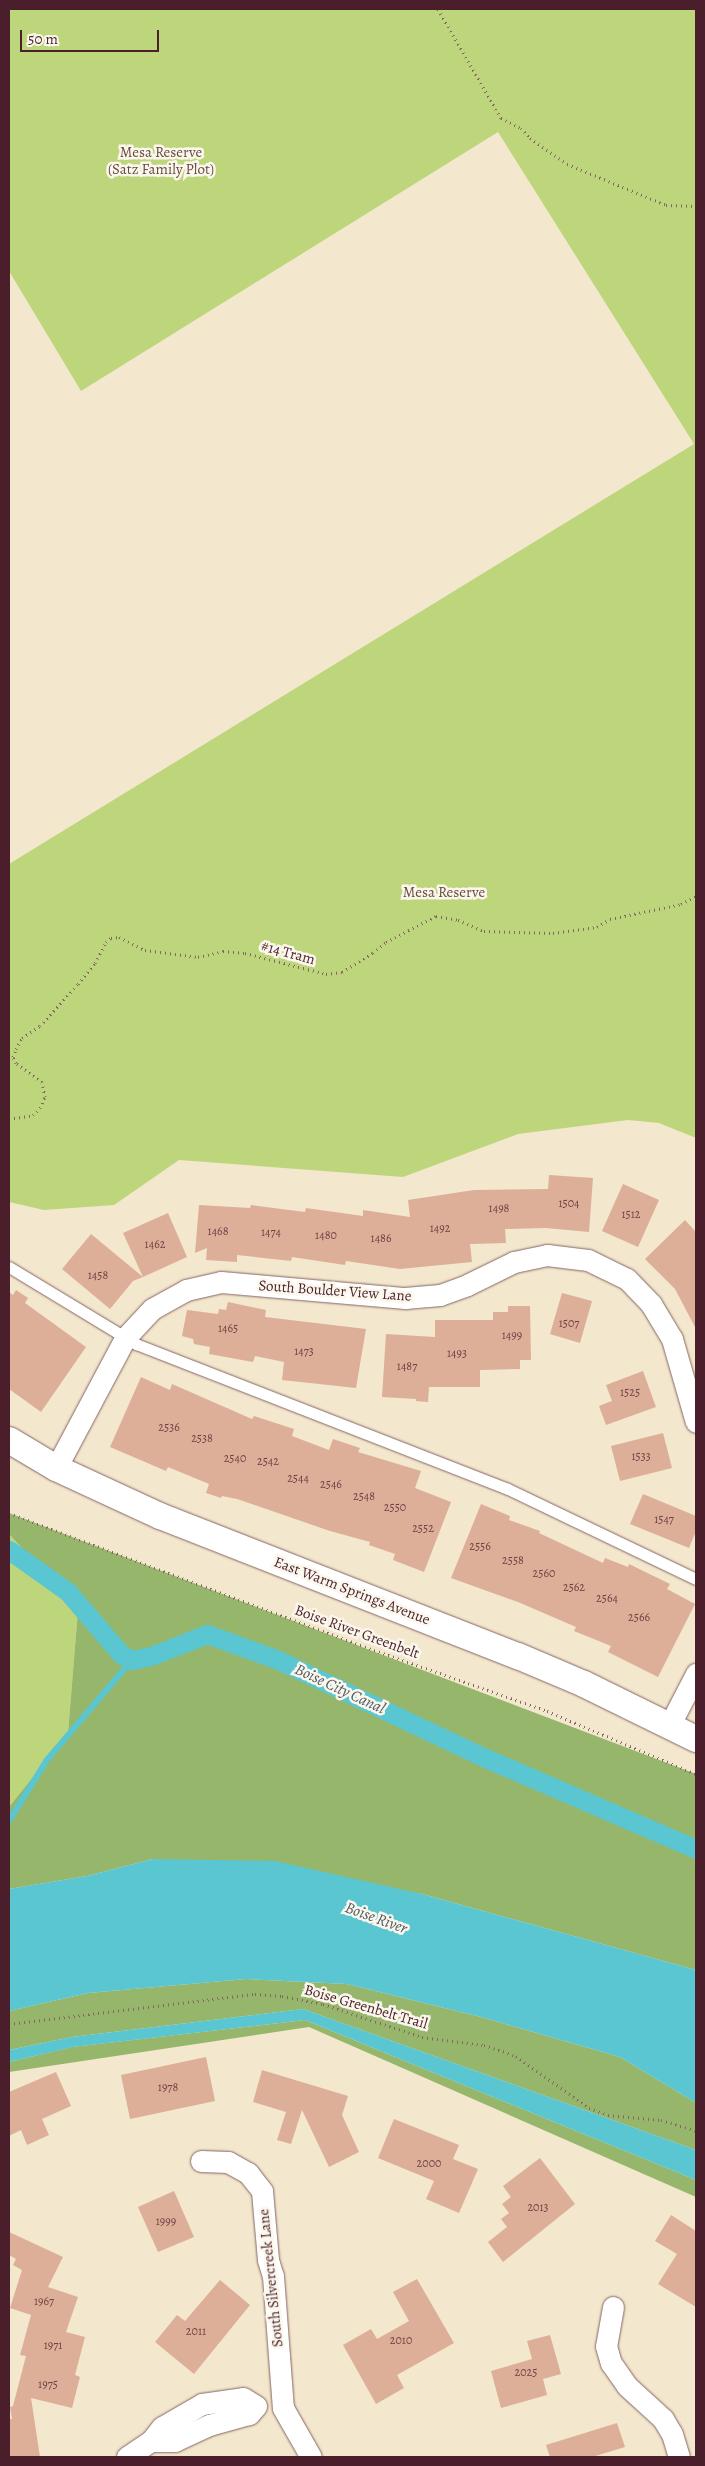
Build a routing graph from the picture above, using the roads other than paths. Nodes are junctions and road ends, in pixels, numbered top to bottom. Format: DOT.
graph roads {
  1 [pos="9,1267"];
  2 [pos="126,1338"];
  3 [pos="696,1422"];
  4 [pos="9,1440"];
  5 [pos="56,1468"];
  6 [pos="696,1579"];
  7 [pos="696,1674"];
  8 [pos="669,1726"];
  9 [pos="696,1739"];
  10 [pos="200,2161"];
  11 [pos="613,2307"];
  12 [pos="283,2408"];
  13 [pos="127,2457"];
  14 [pos="312,2457"];
  15 [pos="679,2457"];
  1 -- 2 [label="lane"];
  2 -- 3 [label="street, South Boulder View Lane"];
  2 -- 5 [label="street, South Boulder View Lane"];
  2 -- 6 [label="lane"];
  4 -- 5 [label="street, East Warm Springs Avenue"];
  5 -- 8 [label="street, East Warm Springs Avenue"];
  7 -- 8 [label="street"];
  8 -- 9 [label="street, East Warm Springs Avenue"];
  10 -- 12 [label="street, South Silvercreek Lane"];
  11 -- 15 [label="street"];
  12 -- 13 [label="street"];
  12 -- 14 [label="street, South Silvercreek Lane"];
}
